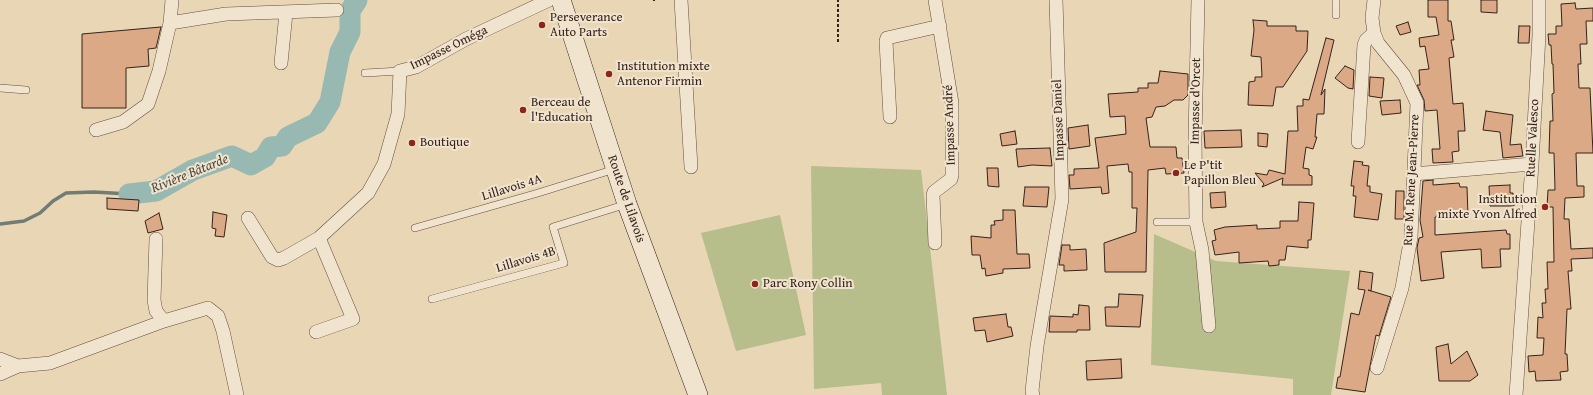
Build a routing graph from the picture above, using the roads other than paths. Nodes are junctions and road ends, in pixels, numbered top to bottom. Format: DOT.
graph roads {
  1 [pos="172,0"];
  2 [pos="549,0"];
  3 [pos="561,0"];
  4 [pos="681,0"];
  5 [pos="935,0"];
  6 [pos="1056,0"];
  7 [pos="1198,0"];
  8 [pos="1336,0"];
  9 [pos="1374,0"];
  10 [pos="1539,0"];
  11 [pos="336,10"];
  12 [pos="286,13"];
  13 [pos="1336,15"];
  14 [pos="170,23"];
  15 [pos="940,26"];
  16 [pos="1374,32"];
  17 [pos="281,63"];
  18 [pos="400,71"];
  19 [pos="365,72"];
  20 [pos="0,88"];
  21 [pos="26,90"];
  22 [pos="890,117"];
  23 [pos="96,130"];
  24 [pos="1358,142"];
  25 [pos="1532,164"];
  26 [pos="691,167"];
  27 [pos="616,169"];
  28 [pos="1413,174"];
  29 [pos="627,204"];
  30 [pos="248,218"];
  31 [pos="1157,222"];
  32 [pos="1196,222"];
  33 [pos="415,228"];
  34 [pos="319,238"];
  35 [pos="156,239"];
  36 [pos="935,243"];
  37 [pos="432,299"];
  38 [pos="164,321"];
  39 [pos="1209,326"];
  40 [pos="316,332"];
  41 [pos="0,359"];
  42 [pos="18,366"];
  43 [pos="1377,368"];
  44 [pos="0,374"];
  45 [pos="237,395"];
  46 [pos="698,395"];
  47 [pos="1033,395"];
  48 [pos="1516,395"];
  1 -- 14 [label="street"];
  2 -- 18 [label="street, Impasse Oméga"];
  3 -- 27 [label="main road, Route de Lilavois"];
  4 -- 26 [label="street"];
  5 -- 15 [label="street, Impasse André"];
  6 -- 47 [label="street, Impasse Daniel"];
  7 -- 32 [label="street, Impasse d'Orcet"];
  8 -- 13 [label="lane"];
  9 -- 16 [label="street, Rue M. Rene Jean-Pierre"];
  10 -- 25 [label="street, Ruelle Valesco"];
  11 -- 12 [label="street"];
  12 -- 14 [label="street"];
  12 -- 17 [label="street"];
  14 -- 23 [label="street"];
  15 -- 22 [label="street"];
  15 -- 36 [label="street, Impasse André"];
  16 -- 24 [label="street"];
  16 -- 28 [label="street, Rue M. Rene Jean-Pierre"];
  18 -- 19 [label="lane"];
  18 -- 34 [label="street, Impasse Oméga"];
  20 -- 21 [label="lane"];
  25 -- 28 [label="street"];
  25 -- 48 [label="street, Ruelle Valesco"];
  27 -- 29 [label="main road, Route de Lilavois"];
  27 -- 33 [label="lane, Lillavois 4A"];
  28 -- 43 [label="street, Rue M. Rene Jean-Pierre"];
  29 -- 37 [label="lane, Lillavois 4B"];
  29 -- 46 [label="main road, Route de Lilavois"];
  30 -- 34 [label="street, Impasse Oméga"];
  31 -- 32 [label="lane"];
  32 -- 39 [label="street, Impasse d'Orcet"];
  34 -- 40 [label="street"];
  35 -- 38 [label="street"];
  38 -- 42 [label="street"];
  38 -- 45 [label="street"];
  41 -- 42 [label="street"];
  42 -- 44 [label="street"];
}
